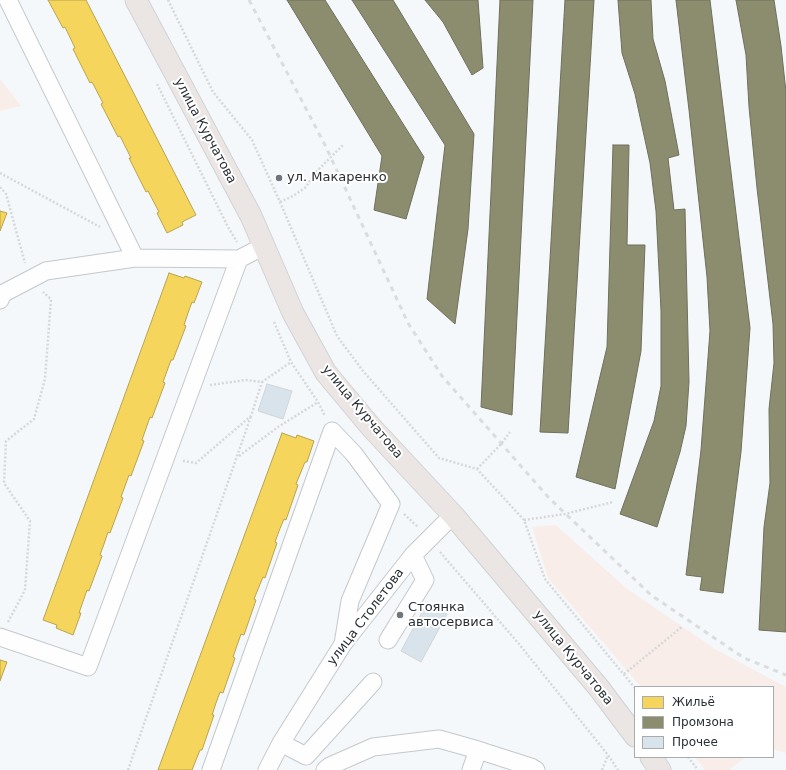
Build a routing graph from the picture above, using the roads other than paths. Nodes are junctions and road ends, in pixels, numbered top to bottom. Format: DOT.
graph roads {
  1 [pos="8,0"];
  2 [pos="136,0"];
  3 [pos="264,246"];
  4 [pos="135,258"];
  5 [pos="239,259"];
  6 [pos="0,300"];
  7 [pos="453,515"];
  8 [pos="413,555"];
  9 [pos="0,637"];
  10 [pos="388,640"];
  11 [pos="343,644"];
  12 [pos="373,682"];
  13 [pos="634,735"];
  14 [pos="281,743"];
  15 [pos="478,750"];
  16 [pos="652,758"];
  17 [pos="211,770"];
  18 [pos="267,770"];
  19 [pos="325,770"];
  20 [pos="470,770"];
  21 [pos="536,770"];
  22 [pos="660,770"];
  1 -- 4 [label="street"];
  2 -- 3 [label="main road, улица Курчатова"];
  3 -- 5 [label="street"];
  3 -- 7 [label="main road, улица Курчатова"];
  4 -- 5 [label="street"];
  4 -- 6 [label="street"];
  5 -- 9 [label="street"];
  7 -- 8 [label="street, улица Столетова"];
  7 -- 13 [label="main road, улица Курчатова"];
  8 -- 10 [label="street"];
  8 -- 11 [label="street, улица Столетова"];
  11 -- 14 [label="street, улица Столетова"];
  11 -- 17 [label="street"];
  12 -- 14 [label="street"];
  14 -- 18 [label="street, улица Столетова"];
  15 -- 19 [label="street"];
  15 -- 20 [label="street"];
  15 -- 21 [label="street"];
  16 -- 22 [label="main road"];
}
